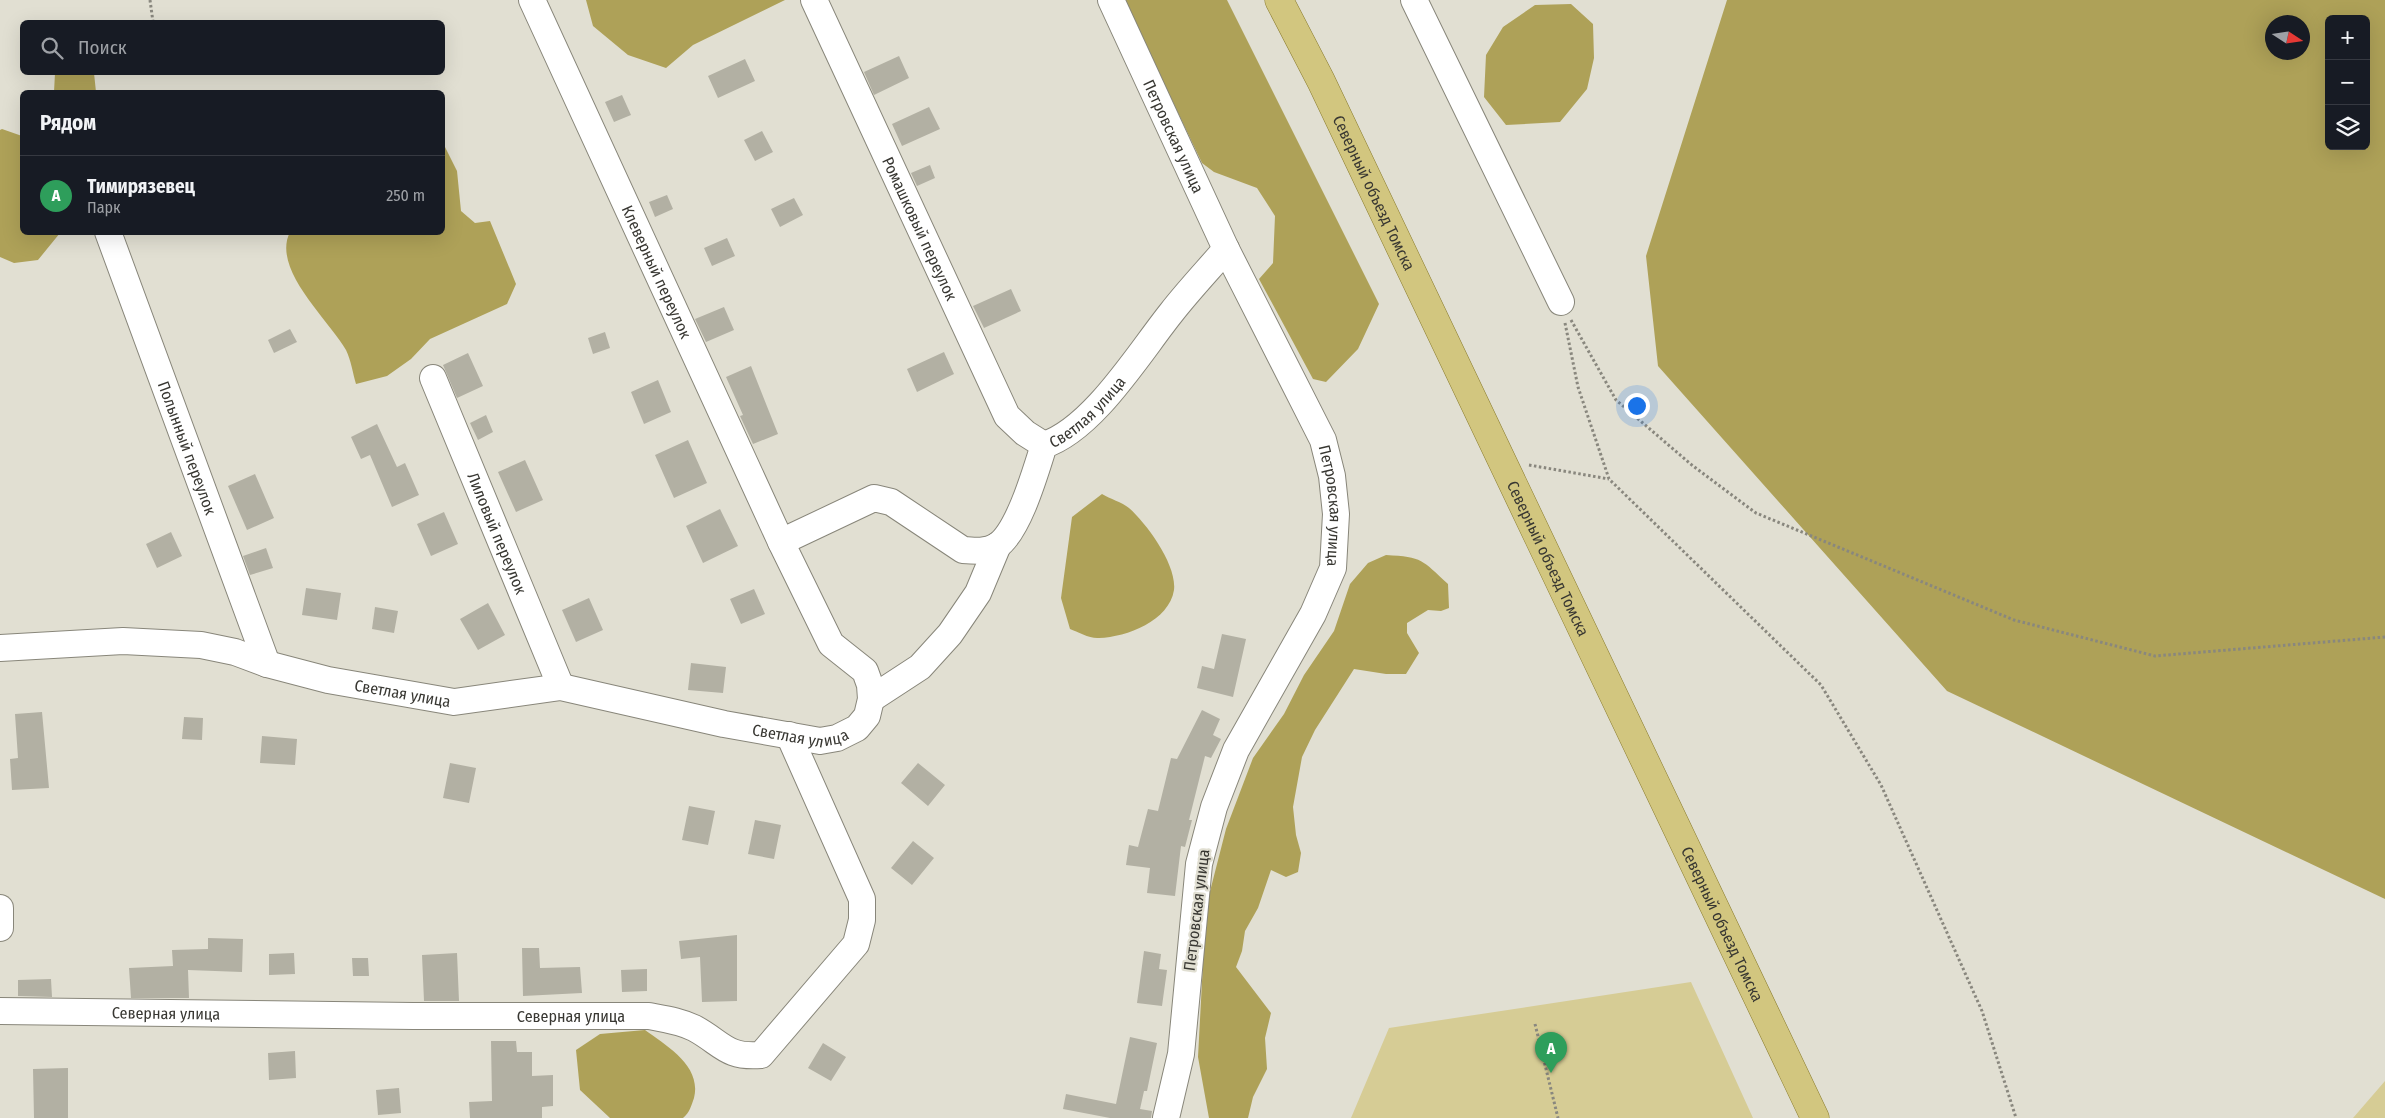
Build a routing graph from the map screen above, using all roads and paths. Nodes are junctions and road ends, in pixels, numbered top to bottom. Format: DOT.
graph roads {
  1 [pos="150,0"];
  2 [pos="532,0"];
  3 [pos="814,0"];
  4 [pos="1111,0"];
  5 [pos="1279,0"];
  6 [pos="1414,0"];
  7 [pos="153,20"];
  8 [pos="109,235"];
  9 [pos="1226,249"];
  10 [pos="1561,302"];
  11 [pos="433,378"];
  12 [pos="1044,445"];
  13 [pos="1501,460"];
  14 [pos="1609,479"];
  15 [pos="781,542"];
  16 [pos="998,545"];
  17 [pos="2385,638"];
  18 [pos="0,648"];
  19 [pos="266,664"];
  20 [pos="561,687"];
  21 [pos="871,700"];
  22 [pos="789,735"];
  23 [pos="0,908"];
  24 [pos="0,928"];
  25 [pos="0,1011"];
  26 [pos="1535,1024"];
  27 [pos="1166,1118"];
  28 [pos="1558,1118"];
  29 [pos="1815,1118"];
  30 [pos="2016,1118"];
  1 -- 7 [label="path"];
  2 -- 15 [label="street, Клеверный переулок"];
  3 -- 12 [label="street, Ромашковый переулок"];
  4 -- 9 [label="street, Петровская улица"];
  5 -- 13 [label="main road, Северный объезд Томска"];
  6 -- 10 [label="street"];
  8 -- 19 [label="street, Полынный переулок"];
  9 -- 12 [label="street, Светлая улица"];
  9 -- 27 [label="street, Петровская улица"];
  10 -- 14 [label="path"];
  10 -- 17 [label="path"];
  11 -- 20 [label="street, Лиловый переулок"];
  12 -- 16 [label="street, Светлая улица"];
  13 -- 14 [label="path"];
  13 -- 29 [label="main road, Северный объезд Томска"];
  14 -- 30 [label="path"];
  15 -- 16 [label="street"];
  15 -- 21 [label="street"];
  16 -- 21 [label="street, Светлая улица"];
  18 -- 19 [label="street, Светлая улица"];
  19 -- 20 [label="street, Светлая улица"];
  20 -- 22 [label="street, Светлая улица"];
  21 -- 22 [label="street, Светлая улица"];
  22 -- 25 [label="street, Северная улица"];
  23 -- 24 [label="street"];
  26 -- 28 [label="path"];
}
